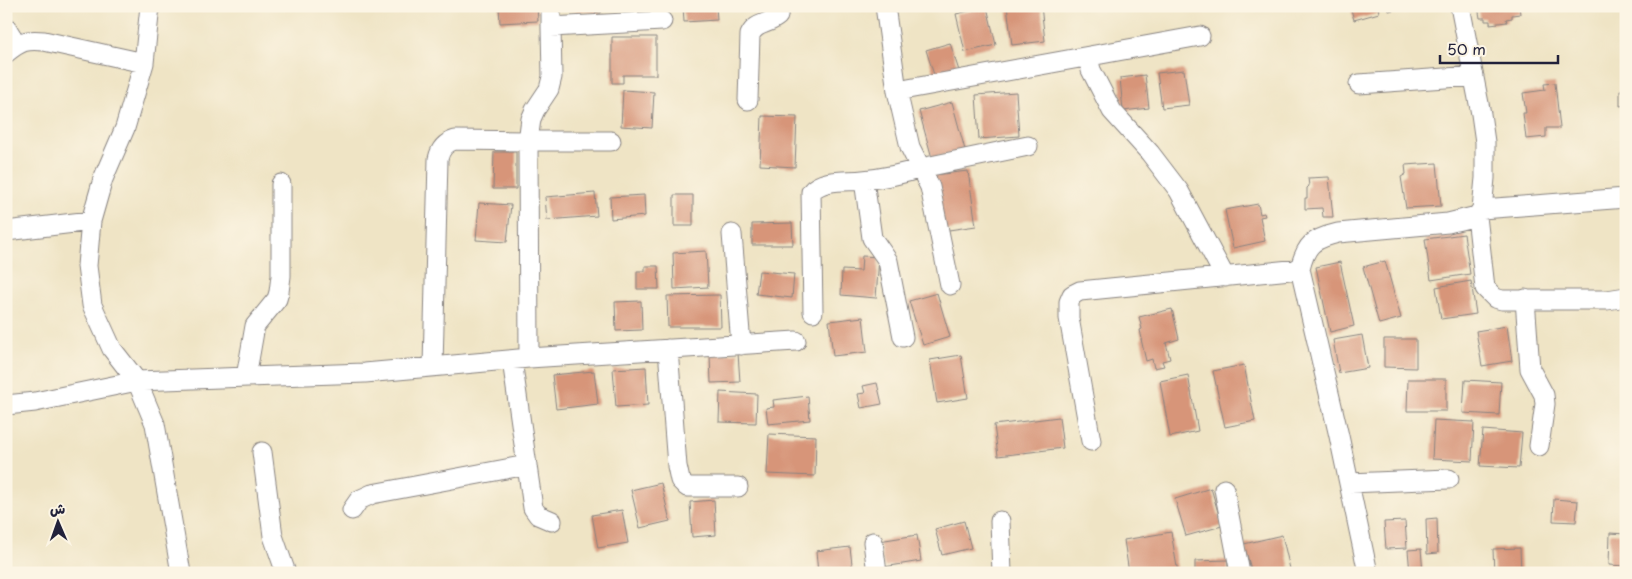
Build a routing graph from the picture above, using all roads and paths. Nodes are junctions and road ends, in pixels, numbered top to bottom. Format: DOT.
graph roads {
  1 [pos="150,6"];
  2 [pos="551,6"];
  3 [pos="779,6"];
  4 [pos="885,6"];
  5 [pos="1460,6"];
  6 [pos="662,21"];
  7 [pos="6,27"];
  8 [pos="551,27"];
  9 [pos="1200,36"];
  10 [pos="11,49"];
  11 [pos="1088,56"];
  12 [pos="144,63"];
  13 [pos="1474,76"];
  14 [pos="1360,84"];
  15 [pos="897,91"];
  16 [pos="748,100"];
  17 [pos="528,141"];
  18 [pos="611,141"];
  19 [pos="1028,146"];
  20 [pos="921,168"];
  21 [pos="864,180"];
  22 [pos="280,184"];
  23 [pos="1626,198"];
  24 [pos="1480,212"];
  25 [pos="91,221"];
  26 [pos="6,231"];
  27 [pos="732,234"];
  28 [pos="1300,269"];
  29 [pos="1225,277"];
  30 [pos="950,285"];
  31 [pos="1626,297"];
  32 [pos="1524,299"];
  33 [pos="813,312"];
  34 [pos="903,337"];
  35 [pos="796,341"];
  36 [pos="740,345"];
  37 [pos="668,349"];
  38 [pos="521,359"];
  39 [pos="433,367"];
  40 [pos="246,377"];
  41 [pos="137,382"];
  42 [pos="6,405"];
  43 [pos="1091,441"];
  44 [pos="1539,446"];
  45 [pos="262,452"];
  46 [pos="527,465"];
  47 [pos="1449,479"];
  48 [pos="1349,482"];
  49 [pos="738,487"];
  50 [pos="1224,489"];
  51 [pos="352,510"];
  52 [pos="552,520"];
  53 [pos="1000,521"];
  54 [pos="873,542"];
  55 [pos="181,573"];
  56 [pos="286,573"];
  57 [pos="876,573"];
  58 [pos="1002,573"];
  59 [pos="1240,573"];
  60 [pos="1368,573"];
  1 -- 12 [label="street"];
  2 -- 8 [label="street"];
  3 -- 16 [label="street"];
  4 -- 15 [label="street"];
  5 -- 13 [label="street"];
  6 -- 8 [label="street"];
  7 -- 10 [label="street"];
  8 -- 17 [label="street"];
  9 -- 11 [label="street"];
  10 -- 12 [label="street"];
  11 -- 15 [label="street"];
  11 -- 29 [label="street"];
  12 -- 25 [label="street"];
  13 -- 14 [label="street"];
  13 -- 24 [label="street"];
  15 -- 20 [label="street"];
  17 -- 18 [label="street"];
  17 -- 38 [label="street"];
  17 -- 39 [label="street"];
  19 -- 20 [label="street"];
  20 -- 21 [label="street"];
  20 -- 30 [label="street"];
  21 -- 33 [label="street"];
  21 -- 34 [label="street"];
  22 -- 40 [label="street"];
  23 -- 24 [label="street"];
  24 -- 28 [label="street"];
  24 -- 32 [label="street"];
  25 -- 26 [label="street"];
  25 -- 41 [label="street"];
  27 -- 36 [label="street"];
  28 -- 29 [label="street"];
  28 -- 48 [label="street"];
  29 -- 43 [label="street"];
  31 -- 32 [label="street"];
  32 -- 44 [label="street"];
  35 -- 36 [label="street"];
  36 -- 37 [label="street"];
  37 -- 38 [label="street"];
  37 -- 49 [label="street"];
  38 -- 39 [label="street"];
  38 -- 46 [label="street"];
  39 -- 40 [label="street"];
  40 -- 41 [label="street"];
  41 -- 42 [label="street"];
  41 -- 55 [label="street"];
  45 -- 56 [label="street"];
  46 -- 51 [label="street"];
  46 -- 52 [label="street"];
  47 -- 48 [label="street"];
  48 -- 60 [label="street"];
  50 -- 59 [label="street"];
  53 -- 58 [label="street"];
  54 -- 57 [label="street"];
}
